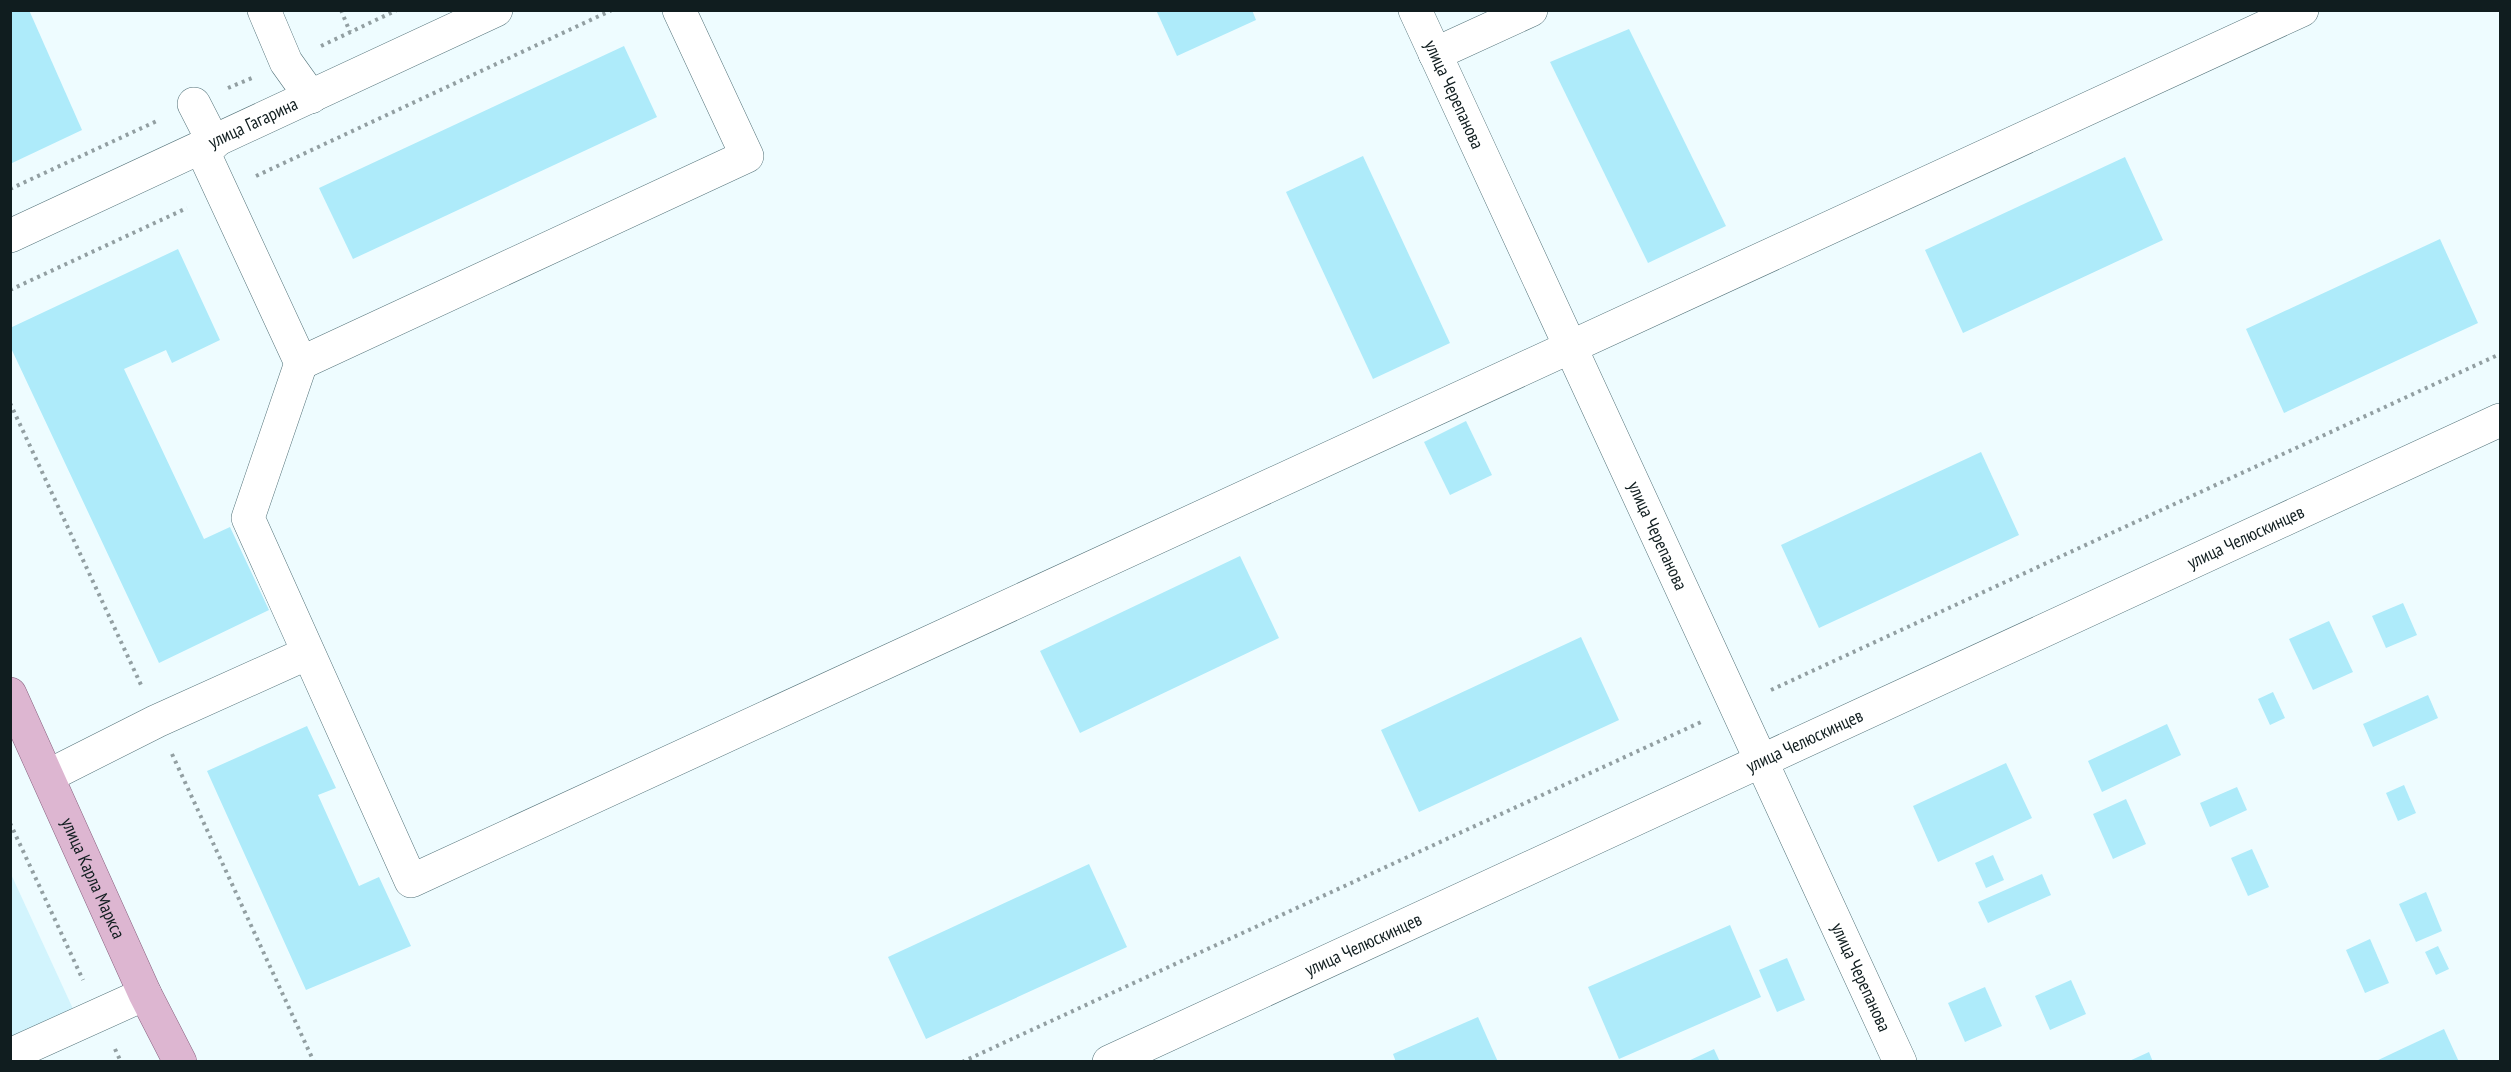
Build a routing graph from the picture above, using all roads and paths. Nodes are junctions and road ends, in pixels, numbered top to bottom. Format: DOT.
graph roads {
  1 [pos="264,10"];
  2 [pos="496,10"];
  3 [pos="612,10"];
  4 [pos="679,10"];
  5 [pos="1415,10"];
  6 [pos="1531,10"];
  7 [pos="2302,10"];
  8 [pos="1435,54"];
  9 [pos="311,97"];
  10 [pos="194,104"];
  11 [pos="208,145"];
  12 [pos="222,192"];
  13 [pos="10,236"];
  14 [pos="10,290"];
  15 [pos="1570,346"];
  16 [pos="301,363"];
  17 [pos="2500,420"];
  18 [pos="308,653"];
  19 [pos="10,694"];
  20 [pos="1761,761"];
  21 [pos="48,776"];
  22 [pos="10,823"];
  23 [pos="145,994"];
  24 [pos="99,1014"];
  25 [pos="10,1055"];
  26 [pos="121,1062"];
  27 [pos="180,1062"];
  28 [pos="1109,1062"];
  29 [pos="1900,1062"];
  1 -- 9 [label="street"];
  2 -- 9 [label="street, улица Гагарина"];
  3 -- 12 [label="path"];
  4 -- 16 [label="street"];
  5 -- 8 [label="street, улица Черепанова"];
  6 -- 8 [label="street"];
  7 -- 15 [label="street"];
  8 -- 15 [label="street, улица Черепанова"];
  9 -- 11 [label="street, улица Гагарина"];
  10 -- 11 [label="street"];
  11 -- 12 [label="street"];
  11 -- 13 [label="street, улица Гагарина"];
  12 -- 14 [label="path"];
  12 -- 16 [label="street"];
  15 -- 18 [label="street"];
  15 -- 20 [label="street, улица Черепанова"];
  16 -- 18 [label="street"];
  17 -- 20 [label="street, улица Челюскинцев"];
  18 -- 21 [label="street"];
  19 -- 21 [label="main road, улица Карла Маркса"];
  20 -- 28 [label="street, улица Челюскинцев"];
  20 -- 29 [label="street, улица Черепанова"];
  21 -- 23 [label="main road, улица Карла Маркса"];
  22 -- 24 [label="path"];
  23 -- 24 [label="street"];
  23 -- 27 [label="main road, улица Карла Маркса"];
  24 -- 25 [label="street"];
  24 -- 26 [label="path"];
}
